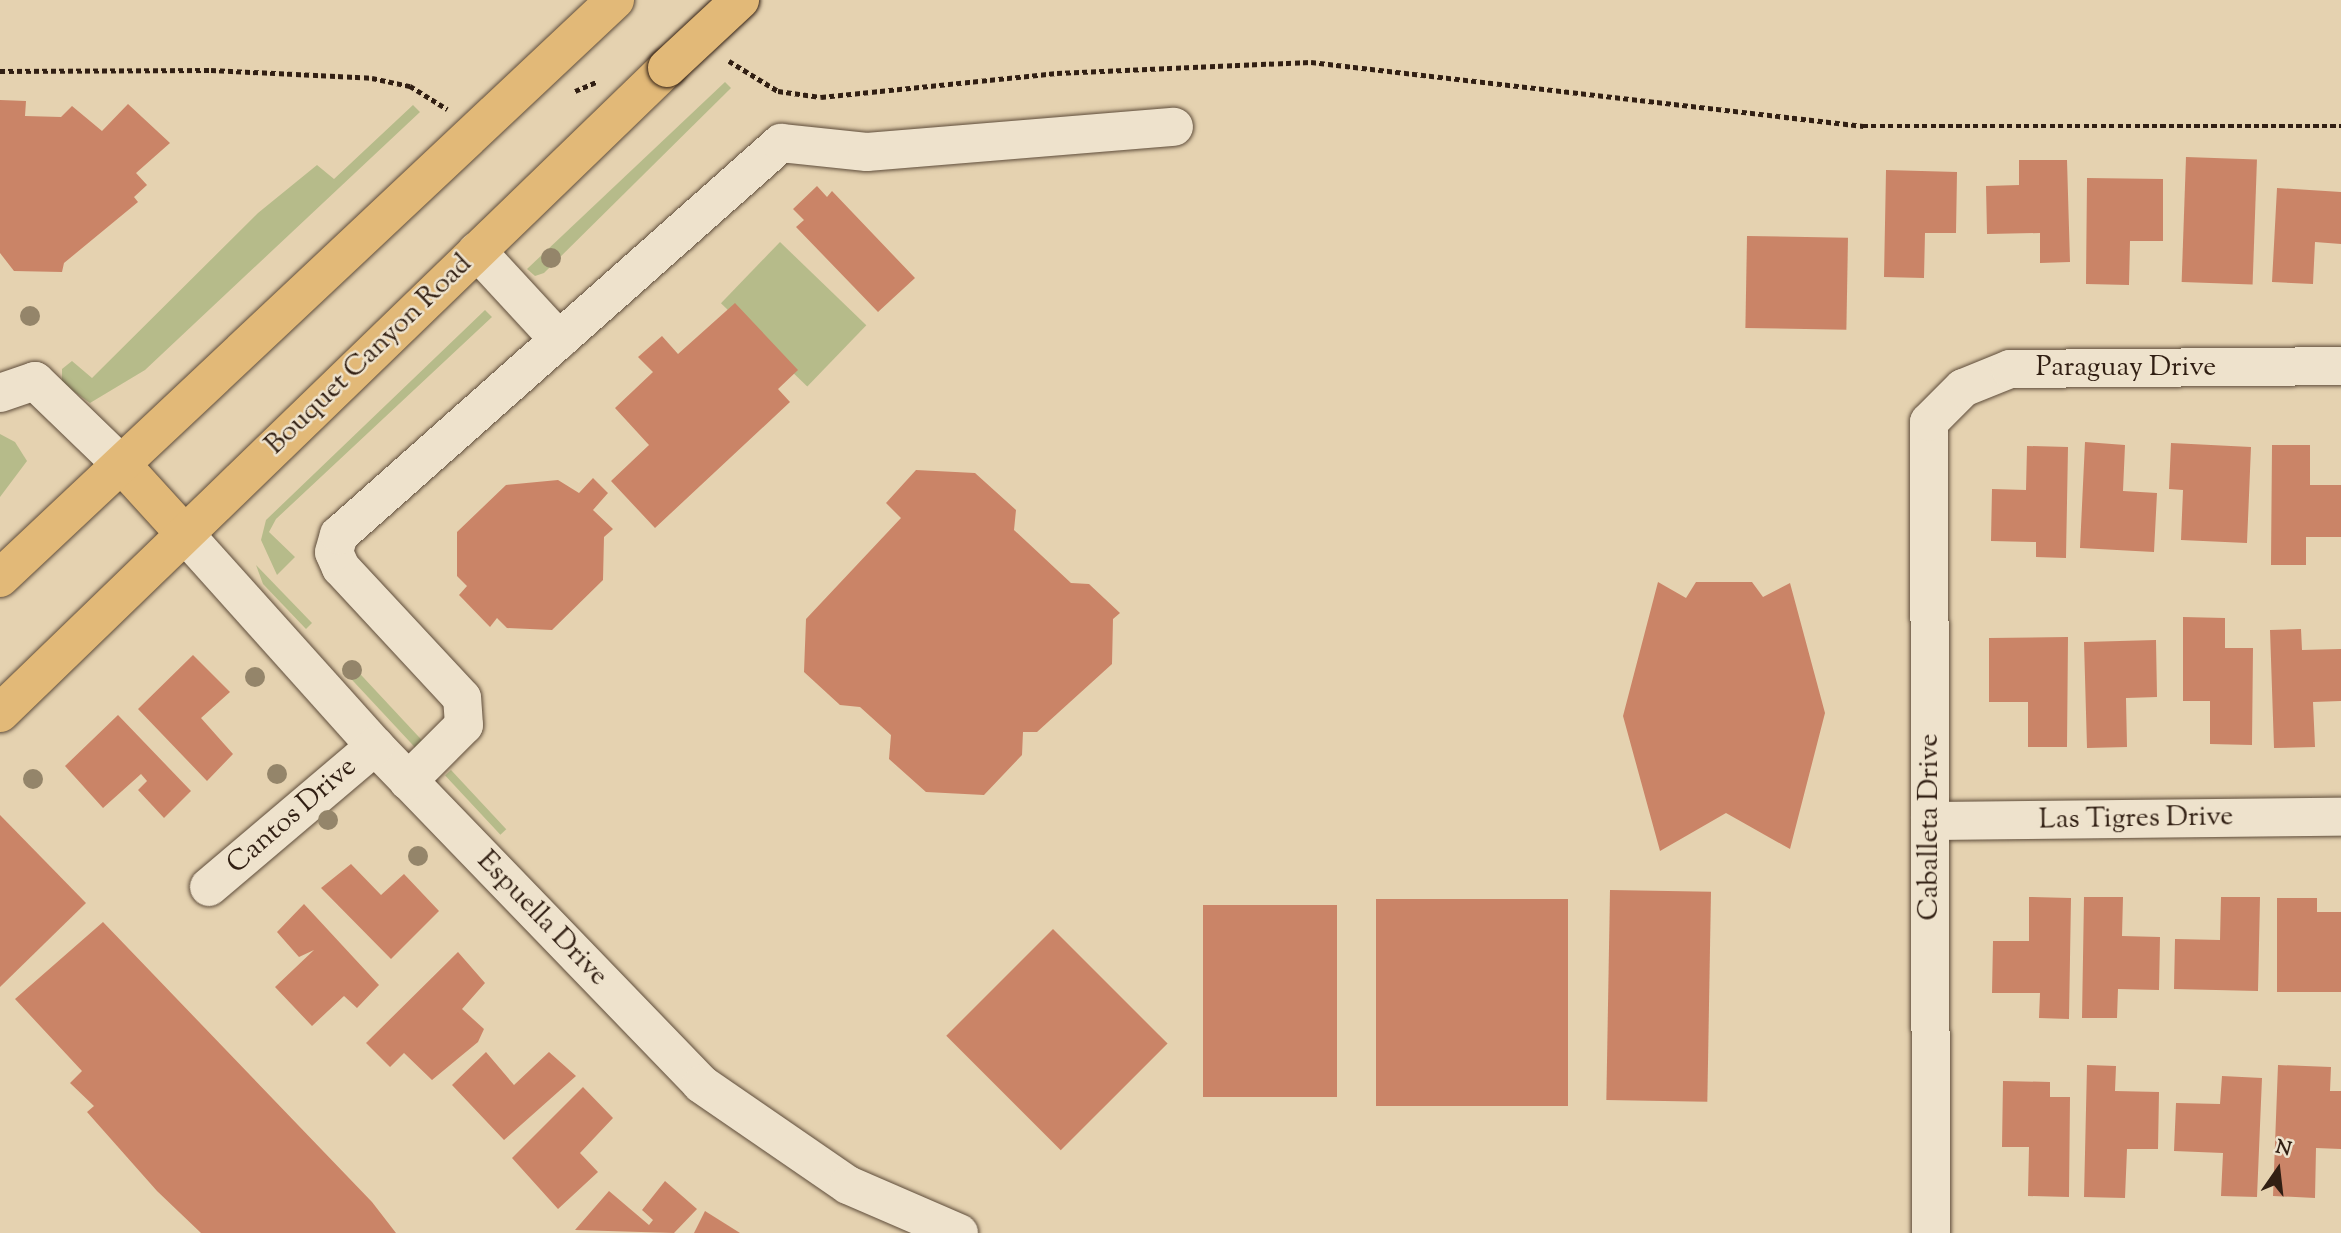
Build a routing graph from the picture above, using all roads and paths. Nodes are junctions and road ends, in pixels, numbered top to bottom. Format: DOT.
graph roads {
  1 [pos="615,0"];
  2 [pos="740,0"];
  3 [pos="710,16"];
  4 [pos="1174,127"];
  5 [pos="477,251"];
  6 [pos="559,340"];
  7 [pos="2341,366"];
  8 [pos="0,393"];
  9 [pos="1929,422"];
  10 [pos="122,465"];
  11 [pos="183,532"];
  12 [pos="0,578"];
  13 [pos="0,713"];
  14 [pos="374,746"];
  15 [pos="408,780"];
  16 [pos="2341,817"];
  17 [pos="1930,821"];
  18 [pos="209,887"];
  19 [pos="959,1233"];
  20 [pos="1931,1233"];
  1 -- 10 [label="main road"];
  2 -- 3 [label="main road, Bouquet Canyon Road, bridge"];
  3 -- 5 [label="main road, Bouquet Canyon Road, bridge"];
  4 -- 6 [label="street"];
  5 -- 6 [label="street"];
  5 -- 11 [label="main road, Bouquet Canyon Road"];
  6 -- 15 [label="street"];
  7 -- 9 [label="street, Paraguay Drive"];
  8 -- 10 [label="street"];
  9 -- 17 [label="street, Caballeta Drive"];
  10 -- 11 [label="main road"];
  10 -- 12 [label="main road"];
  11 -- 13 [label="main road, Bouquet Canyon Road"];
  11 -- 14 [label="street, Espuella Drive"];
  14 -- 15 [label="street, Espuella Drive"];
  14 -- 18 [label="street, Cantos Drive"];
  15 -- 19 [label="street, Espuella Drive"];
  16 -- 17 [label="street, Las Tigres Drive"];
  17 -- 20 [label="street, Caballeta Drive"];
}
